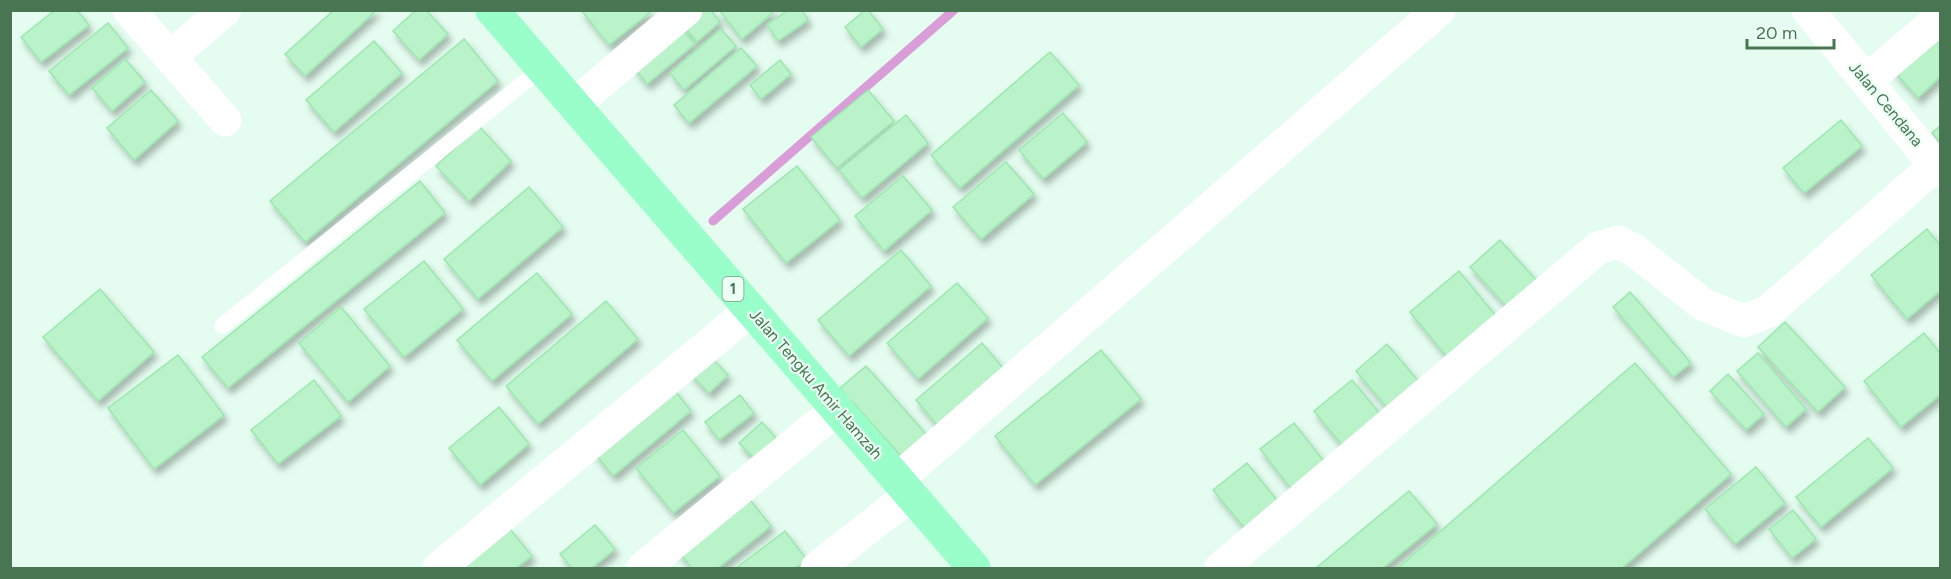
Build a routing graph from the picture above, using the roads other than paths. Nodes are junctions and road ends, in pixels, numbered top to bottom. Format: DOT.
graph roads {
  1 [pos="129,10"];
  2 [pos="225,10"];
  3 [pos="686,10"];
  4 [pos="1439,10"];
  5 [pos="1808,10"];
  6 [pos="503,14"];
  7 [pos="1941,18"];
  8 [pos="170,57"];
  9 [pos="542,68"];
  10 [pos="1867,80"];
  11 [pos="574,105"];
  12 [pos="225,120"];
  13 [pos="1938,168"];
  14 [pos="751,310"];
  15 [pos="222,326"];
  16 [pos="837,409"];
  17 [pos="904,487"];
  18 [pos="438,568"];
  19 [pos="643,568"];
  20 [pos="817,568"];
  21 [pos="974,568"];
  22 [pos="1221,568"];
  1 -- 8 [label="street"];
  2 -- 8 [label="street"];
  3 -- 11 [label="street"];
  4 -- 17 [label="street"];
  5 -- 10 [label="street, Jalan Cendana"];
  6 -- 9 [label="main road, Jalan Tengku Amir Hamzah / 1"];
  7 -- 10 [label="street"];
  8 -- 12 [label="street"];
  9 -- 11 [label="main road, Jalan Tengku Amir Hamzah / 1"];
  9 -- 15 [label="lane"];
  10 -- 13 [label="street, Jalan Cendana"];
  11 -- 14 [label="main road, Jalan Tengku Amir Hamzah / 1"];
  13 -- 22 [label="street"];
  14 -- 16 [label="main road, Jalan Tengku Amir Hamzah / 1"];
  14 -- 18 [label="street"];
  16 -- 17 [label="main road, Jalan Tengku Amir Hamzah / 1"];
  16 -- 19 [label="street"];
  17 -- 20 [label="street"];
  17 -- 21 [label="main road, Jalan Tengku Amir Hamzah / 1"];
}
